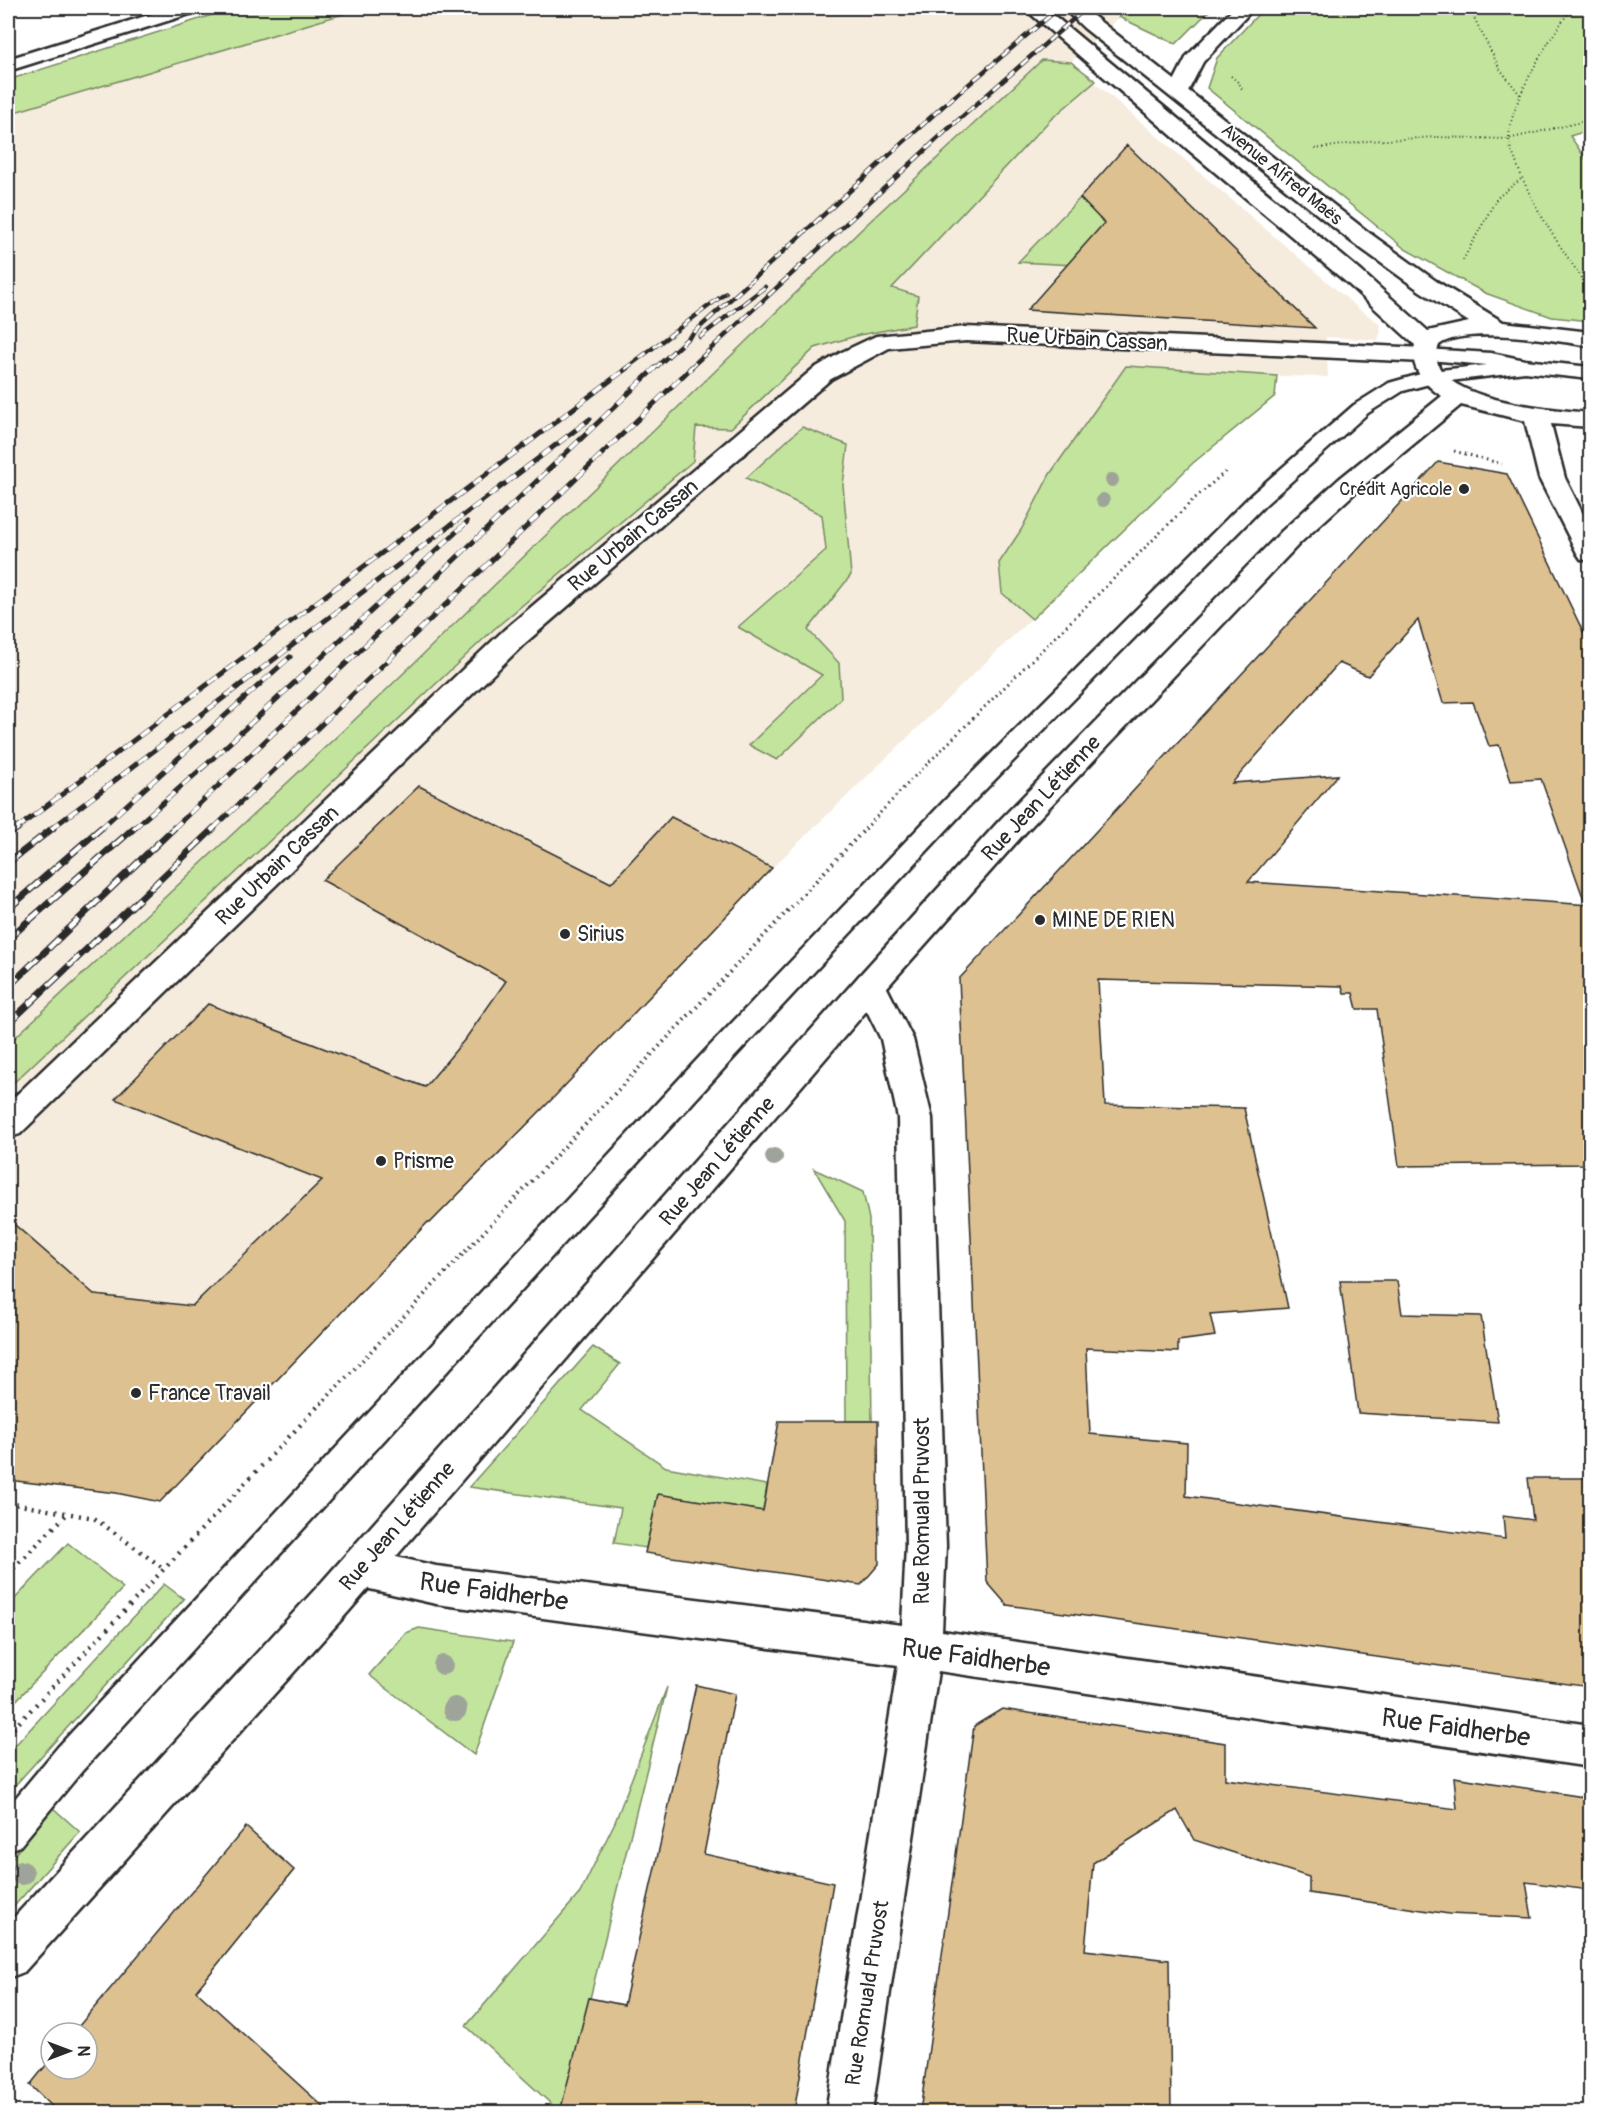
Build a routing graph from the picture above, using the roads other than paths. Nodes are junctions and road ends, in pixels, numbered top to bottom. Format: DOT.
graph roads {
  1 [pos="189,8"];
  2 [pos="1034,8"];
  3 [pos="1072,8"];
  4 [pos="1244,8"];
  5 [pos="8,65"];
  6 [pos="1179,91"];
  7 [pos="1500,330"];
  8 [pos="1590,339"];
  9 [pos="1428,359"];
  10 [pos="1590,373"];
  11 [pos="1458,395"];
  12 [pos="1536,416"];
  13 [pos="1590,420"];
  14 [pos="1590,553"];
  15 [pos="870,985"];
  16 [pos="8,1124"];
  17 [pos="361,1568"];
  18 [pos="921,1648"];
  19 [pos="1590,1746"];
  20 [pos="8,1834"];
  21 [pos="8,1956"];
  22 [pos="849,2112"];
  1 -- 5 [label="street"];
  2 -- 9 [label="street, Avenue Alfred Maës"];
  3 -- 6 [label="street, Avenue Alfred Maës"];
  4 -- 6 [label="street"];
  6 -- 7 [label="street, Avenue Alfred Maës"];
  7 -- 8 [label="street"];
  7 -- 9 [label="street"];
  9 -- 10 [label="lane"];
  9 -- 11 [label="street, Avenue Alfred Maës"];
  9 -- 16 [label="street, Rue Urbain Cassan"];
  9 -- 20 [label="lane"];
  11 -- 12 [label="street, Avenue Alfred Maës"];
  11 -- 15 [label="street, Rue Jean Létienne"];
  12 -- 13 [label="street, Avenue Alfred Maës"];
  12 -- 14 [label="street"];
  15 -- 17 [label="street, Rue Jean Létienne"];
  15 -- 18 [label="street, Rue Romuald Pruvost"];
  17 -- 18 [label="street, Rue Faidherbe"];
  17 -- 21 [label="street, Rue Jean Létienne"];
  18 -- 19 [label="street, Rue Faidherbe"];
  18 -- 22 [label="street, Rue Romuald Pruvost"];
}
